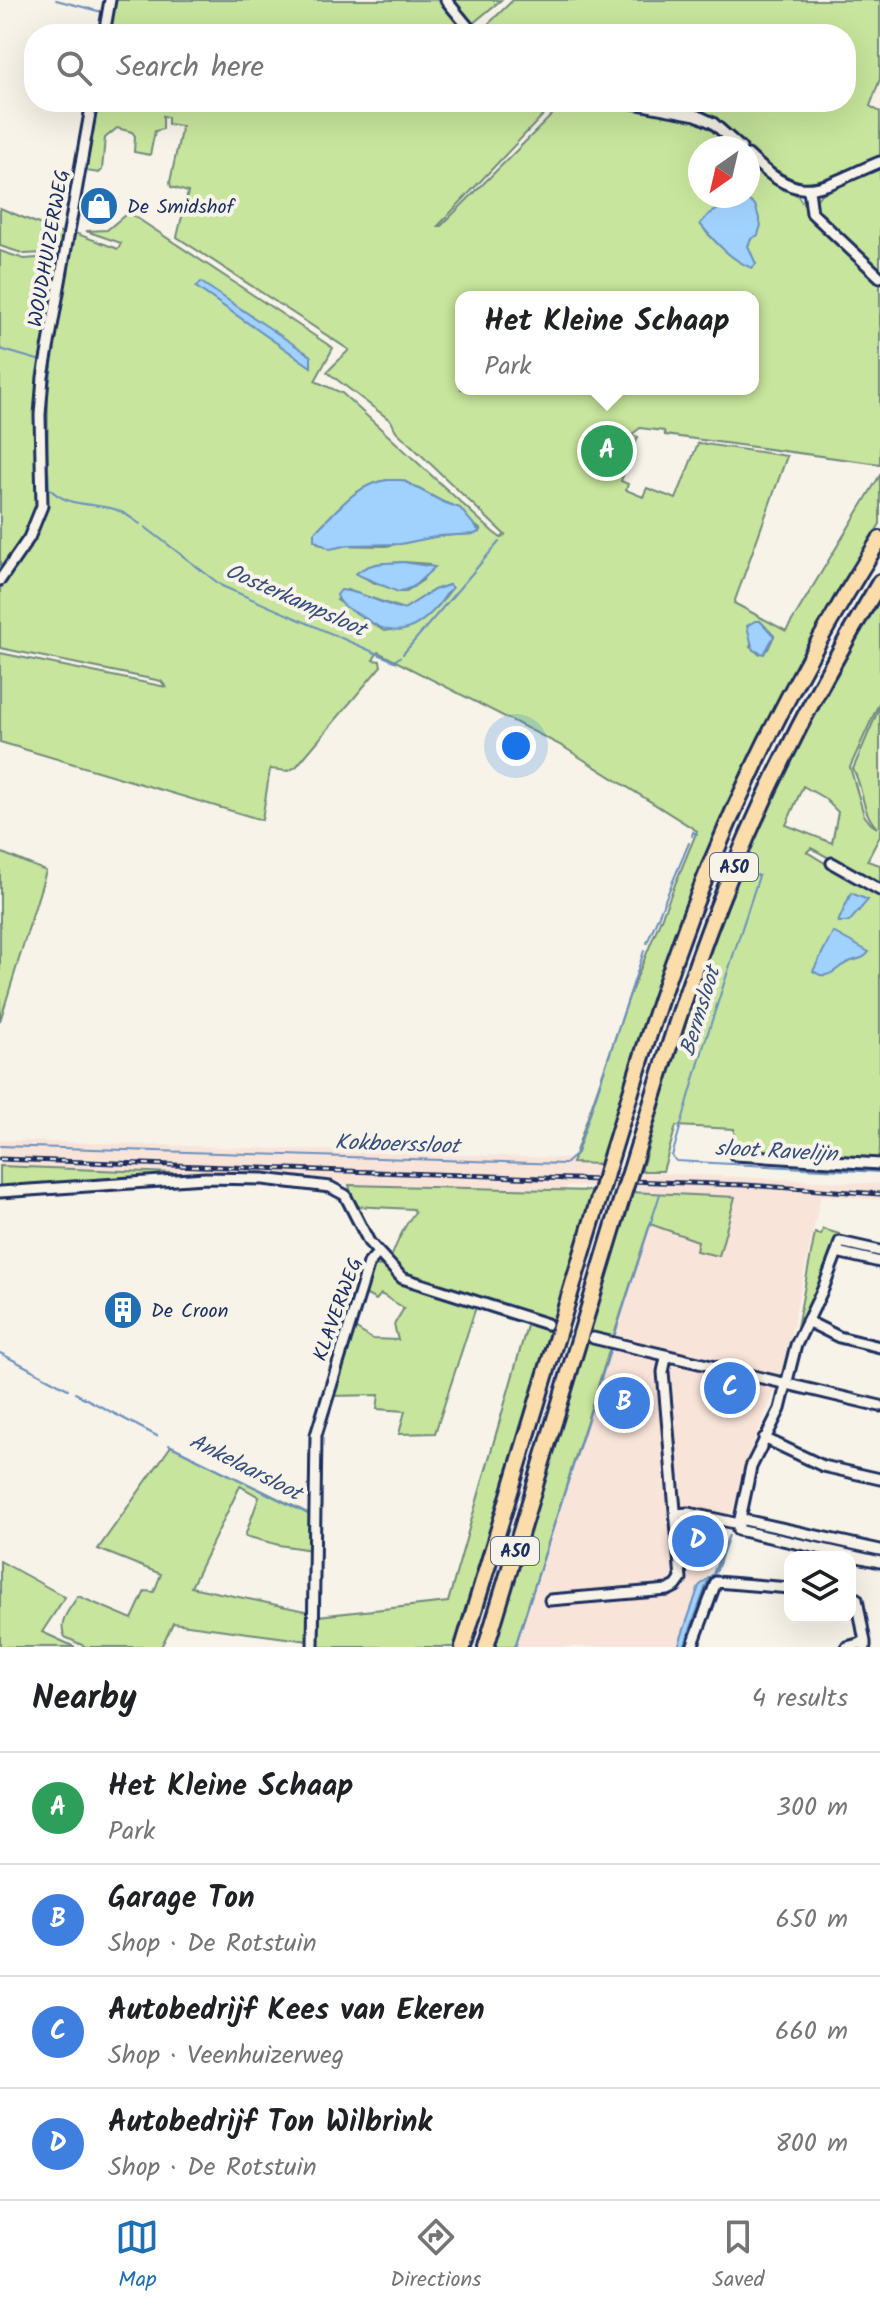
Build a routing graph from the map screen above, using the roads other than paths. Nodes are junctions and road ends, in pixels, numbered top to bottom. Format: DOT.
graph roads {
  1 [pos="110,0"];
  2 [pos="446,0"];
  3 [pos="106,24"];
  4 [pos="466,24"];
  5 [pos="90,112"];
  6 [pos="680,112"];
  7 [pos="728,136"];
  8 [pos="880,162"];
  9 [pos="760,165"];
  10 [pos="809,190"];
  11 [pos="880,277"];
  12 [pos="880,539"];
  13 [pos="0,580"];
  14 [pos="880,582"];
  15 [pos="832,863"];
  16 [pos="880,890"];
  17 [pos="735,1155"];
  18 [pos="880,1164"];
  19 [pos="0,1192"];
  20 [pos="880,1251"];
  21 [pos="837,1252"];
  22 [pos="378,1253"];
  23 [pos="880,1262"];
  24 [pos="807,1321"];
  25 [pos="547,1324"];
  26 [pos="593,1338"];
  27 [pos="880,1347"];
  28 [pos="666,1358"];
  29 [pos="787,1385"];
  30 [pos="880,1406"];
  31 [pos="764,1438"];
  32 [pos="880,1479"];
  33 [pos="676,1514"];
  34 [pos="739,1522"];
  35 [pos="880,1550"];
  36 [pos="880,1562"];
  37 [pos="784,1588"];
  38 [pos="856,1598"];
  39 [pos="550,1600"];
  40 [pos="865,1644"];
  41 [pos="313,1647"];
  42 [pos="463,1647"];
  43 [pos="486,1647"];
  44 [pos="692,1647"];
  45 [pos="847,1647"];
  1 -- 3 [label="street"];
  2 -- 4 [label="street"];
  5 -- 13 [label="street, WOUDHUIZERWEG"];
  6 -- 7 [label="street"];
  8 -- 10 [label="street"];
  9 -- 10 [label="street"];
  10 -- 11 [label="street"];
  12 -- 42 [label="highway, A50, bridge"];
  14 -- 43 [label="highway, A50, bridge"];
  15 -- 16 [label="street"];
  17 -- 18 [label="street"];
  19 -- 22 [label="street, KLAVERWEG"];
  20 -- 21 [label="street"];
  21 -- 23 [label="street"];
  21 -- 24 [label="street"];
  22 -- 25 [label="street"];
  22 -- 41 [label="street, KLAVERWEG"];
  24 -- 27 [label="street"];
  24 -- 29 [label="street"];
  26 -- 28 [label="street"];
  28 -- 29 [label="street"];
  28 -- 33 [label="street"];
  29 -- 30 [label="street"];
  29 -- 31 [label="street"];
  31 -- 32 [label="street"];
  31 -- 34 [label="street"];
  33 -- 34 [label="street"];
  33 -- 39 [label="street"];
  34 -- 35 [label="street"];
  34 -- 36 [label="street"];
  37 -- 44 [label="street"];
  38 -- 40 [label="street"];
  40 -- 45 [label="street"];
}
